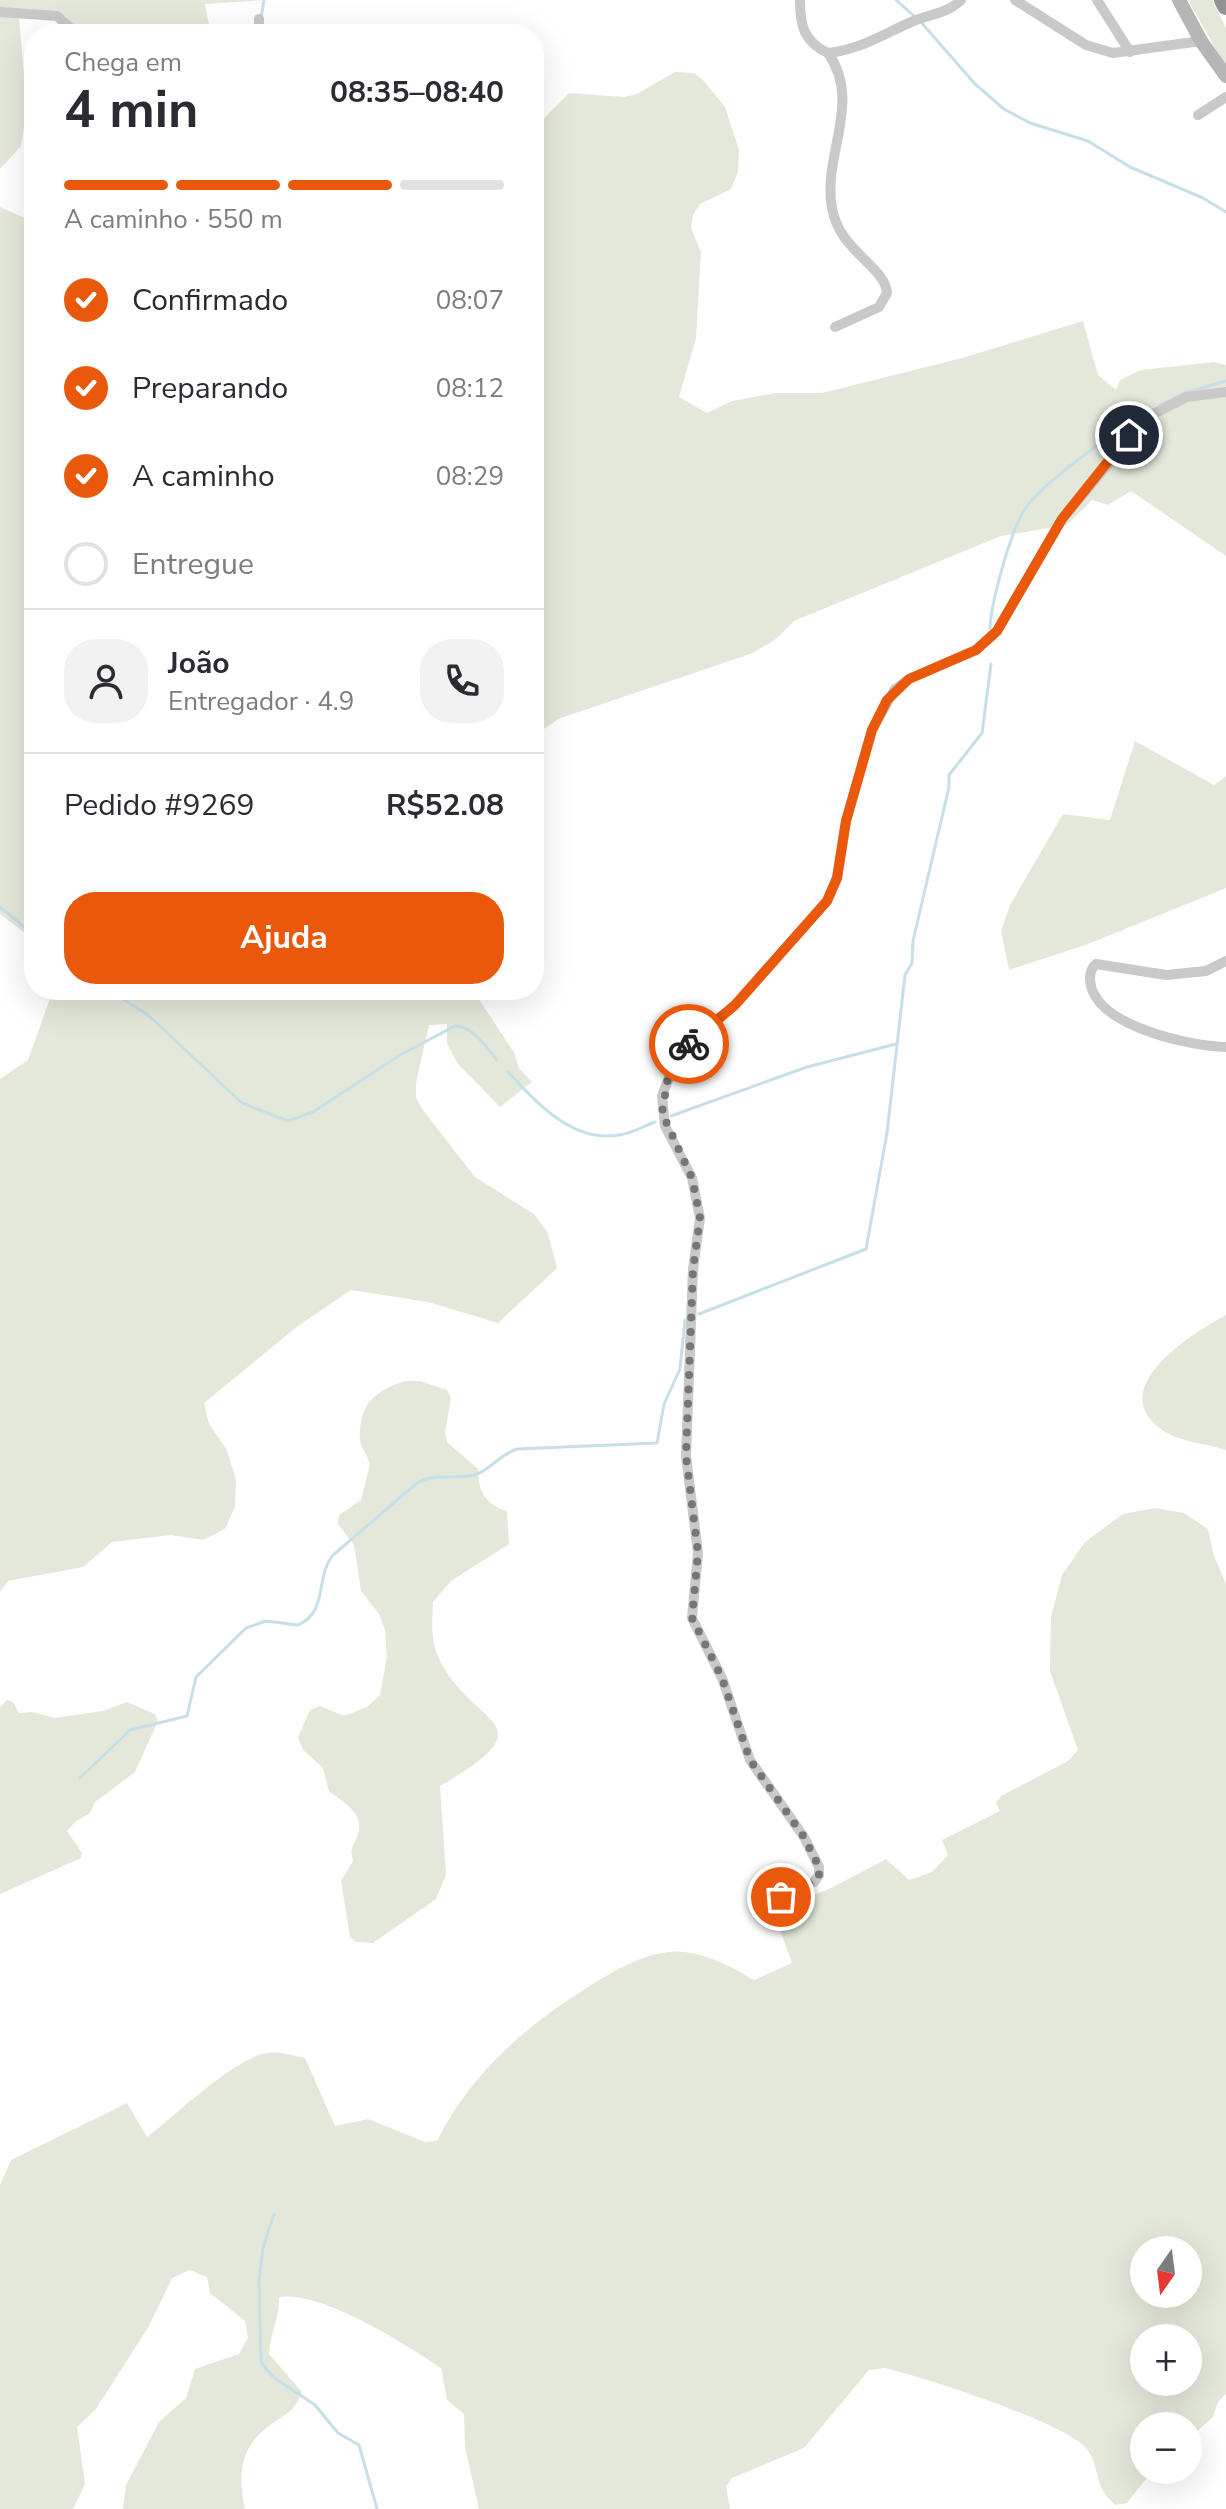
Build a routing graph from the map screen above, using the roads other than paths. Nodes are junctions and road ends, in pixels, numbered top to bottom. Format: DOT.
graph roads {
  1 [pos="800,0"];
  2 [pos="961,0"];
  3 [pos="1015,0"];
  4 [pos="1097,0"];
  5 [pos="1179,0"];
  6 [pos="1223,0"];
  7 [pos="1226,6"];
  8 [pos="0,12"];
  9 [pos="259,19"];
  10 [pos="66,24"];
  11 [pos="259,24"];
  12 [pos="1201,41"];
  13 [pos="1130,52"];
  14 [pos="828,53"];
  15 [pos="1226,76"];
  16 [pos="1226,97"];
  17 [pos="1198,115"];
  18 [pos="835,327"];
  19 [pos="1226,392"];
  20 [pos="1226,961"];
  21 [pos="1226,1047"];
  22 [pos="781,1897"];
  1 -- 14 [label="street"];
  2 -- 14 [label="street"];
  3 -- 13 [label="street"];
  4 -- 13 [label="street"];
  5 -- 12 [label="street"];
  6 -- 7 [label="highway"];
  8 -- 10 [label="street"];
  9 -- 11 [label="street"];
  12 -- 13 [label="street"];
  12 -- 15 [label="street"];
  14 -- 18 [label="street"];
  16 -- 17 [label="street"];
  19 -- 22 [label="street"];
  20 -- 21 [label="street"];
}
